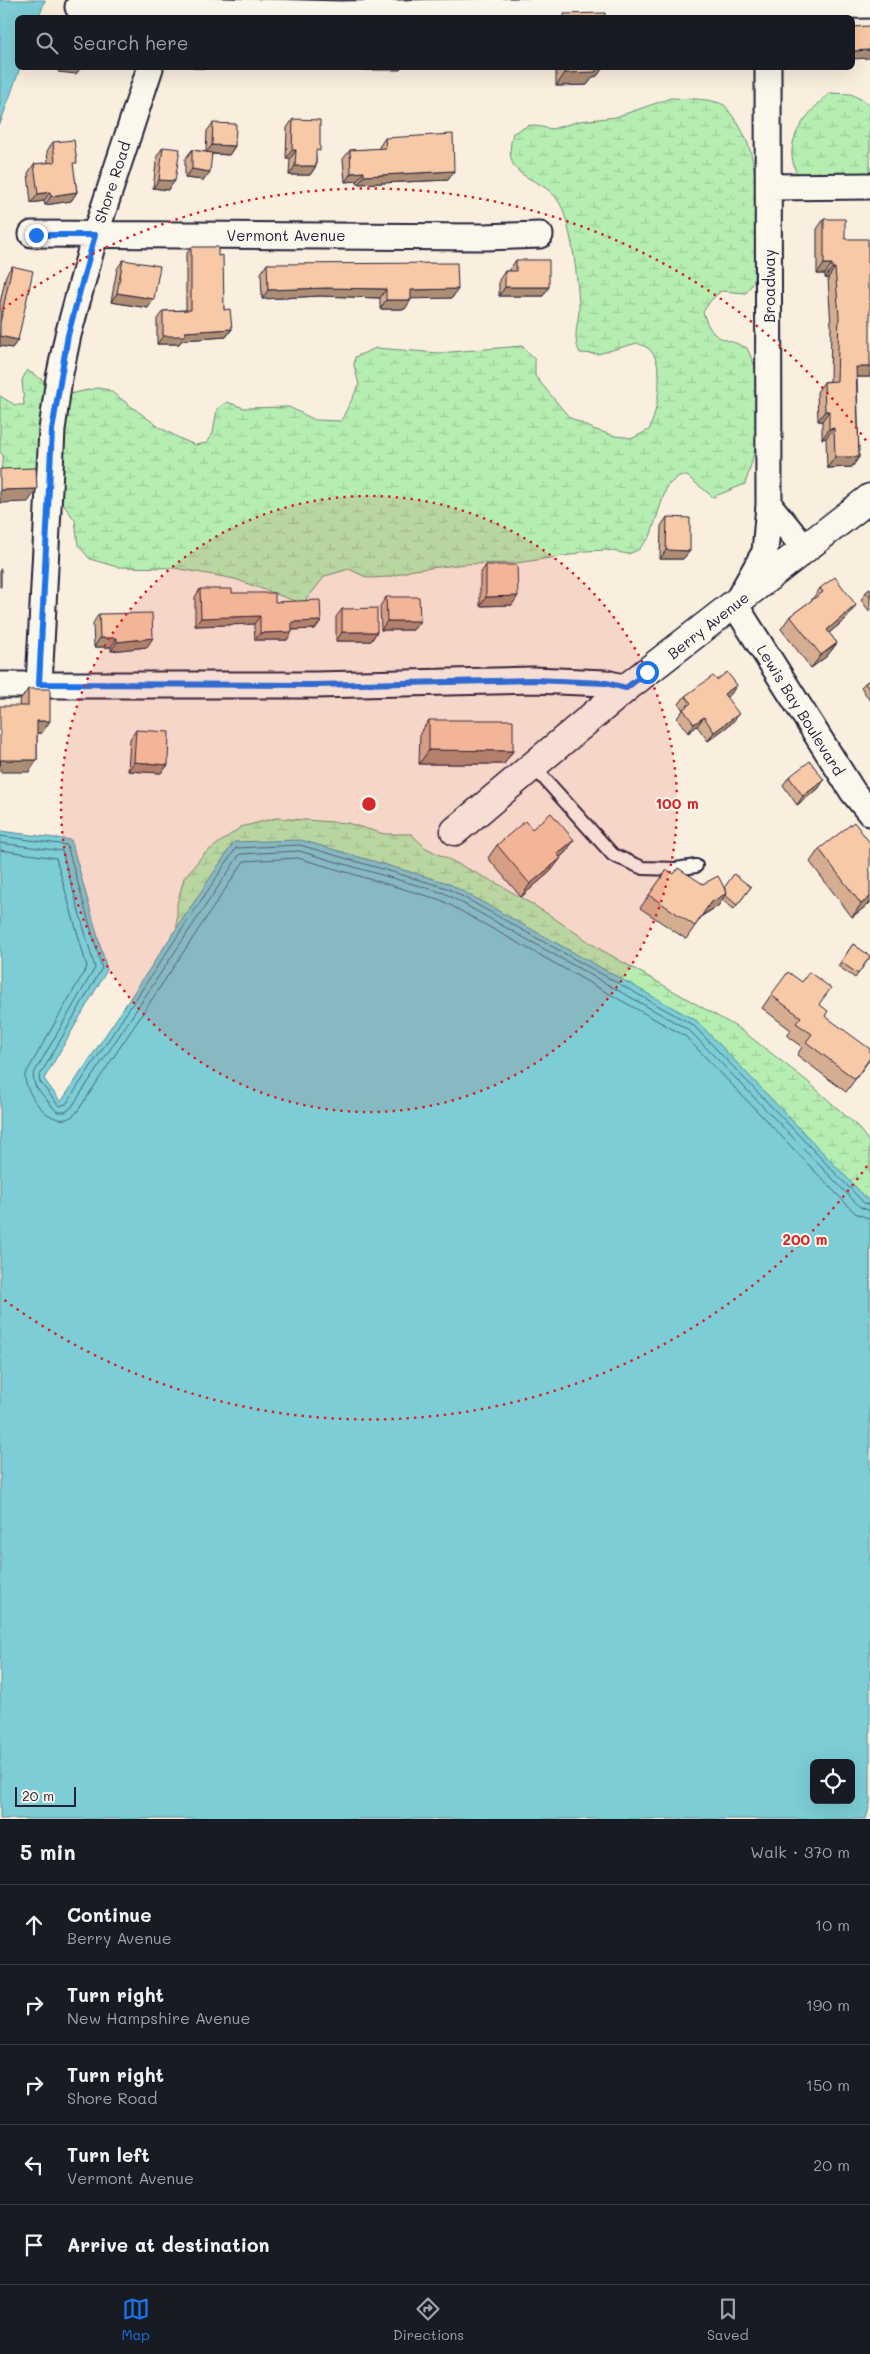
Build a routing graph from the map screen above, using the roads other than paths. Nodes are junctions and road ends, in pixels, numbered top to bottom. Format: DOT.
graph roads {
  1 [pos="870,5"];
  2 [pos="78,7"];
  3 [pos="170,8"];
  4 [pos="767,8"];
  5 [pos="149,70"];
  6 [pos="768,70"];
  7 [pos="870,186"];
  8 [pos="769,187"];
  9 [pos="32,234"];
  10 [pos="540,234"];
  11 [pos="95,235"];
  12 [pos="870,498"];
  13 [pos="769,505"];
  14 [pos="805,549"];
  15 [pos="735,605"];
  16 [pos="39,684"];
  17 [pos="0,685"];
  18 [pos="626,688"];
  19 [pos="533,766"];
  20 [pos="862,785"];
  21 [pos="870,813"];
  22 [pos="455,831"];
  23 [pos="696,866"];
  1 -- 4 [label="street"];
  2 -- 3 [label="street"];
  3 -- 4 [label="street"];
  5 -- 11 [label="street, Shore Road"];
  6 -- 8 [label="street, Broadway"];
  7 -- 8 [label="street"];
  8 -- 13 [label="street, Broadway"];
  9 -- 11 [label="street, Vermont Avenue"];
  10 -- 11 [label="street, Vermont Avenue"];
  11 -- 16 [label="street, Shore Road"];
  12 -- 14 [label="street, Berry Avenue"];
  13 -- 14 [label="street"];
  13 -- 15 [label="street, Broadway"];
  14 -- 15 [label="street, Berry Avenue"];
  15 -- 18 [label="street, Berry Avenue"];
  15 -- 20 [label="street, Lewis Bay Boulevard"];
  16 -- 17 [label="street"];
  16 -- 18 [label="street"];
  18 -- 19 [label="street, Berry Avenue"];
  19 -- 22 [label="street, Berry Avenue"];
  19 -- 23 [label="lane"];
  20 -- 21 [label="street, Lewis Bay Boulevard"];
}
